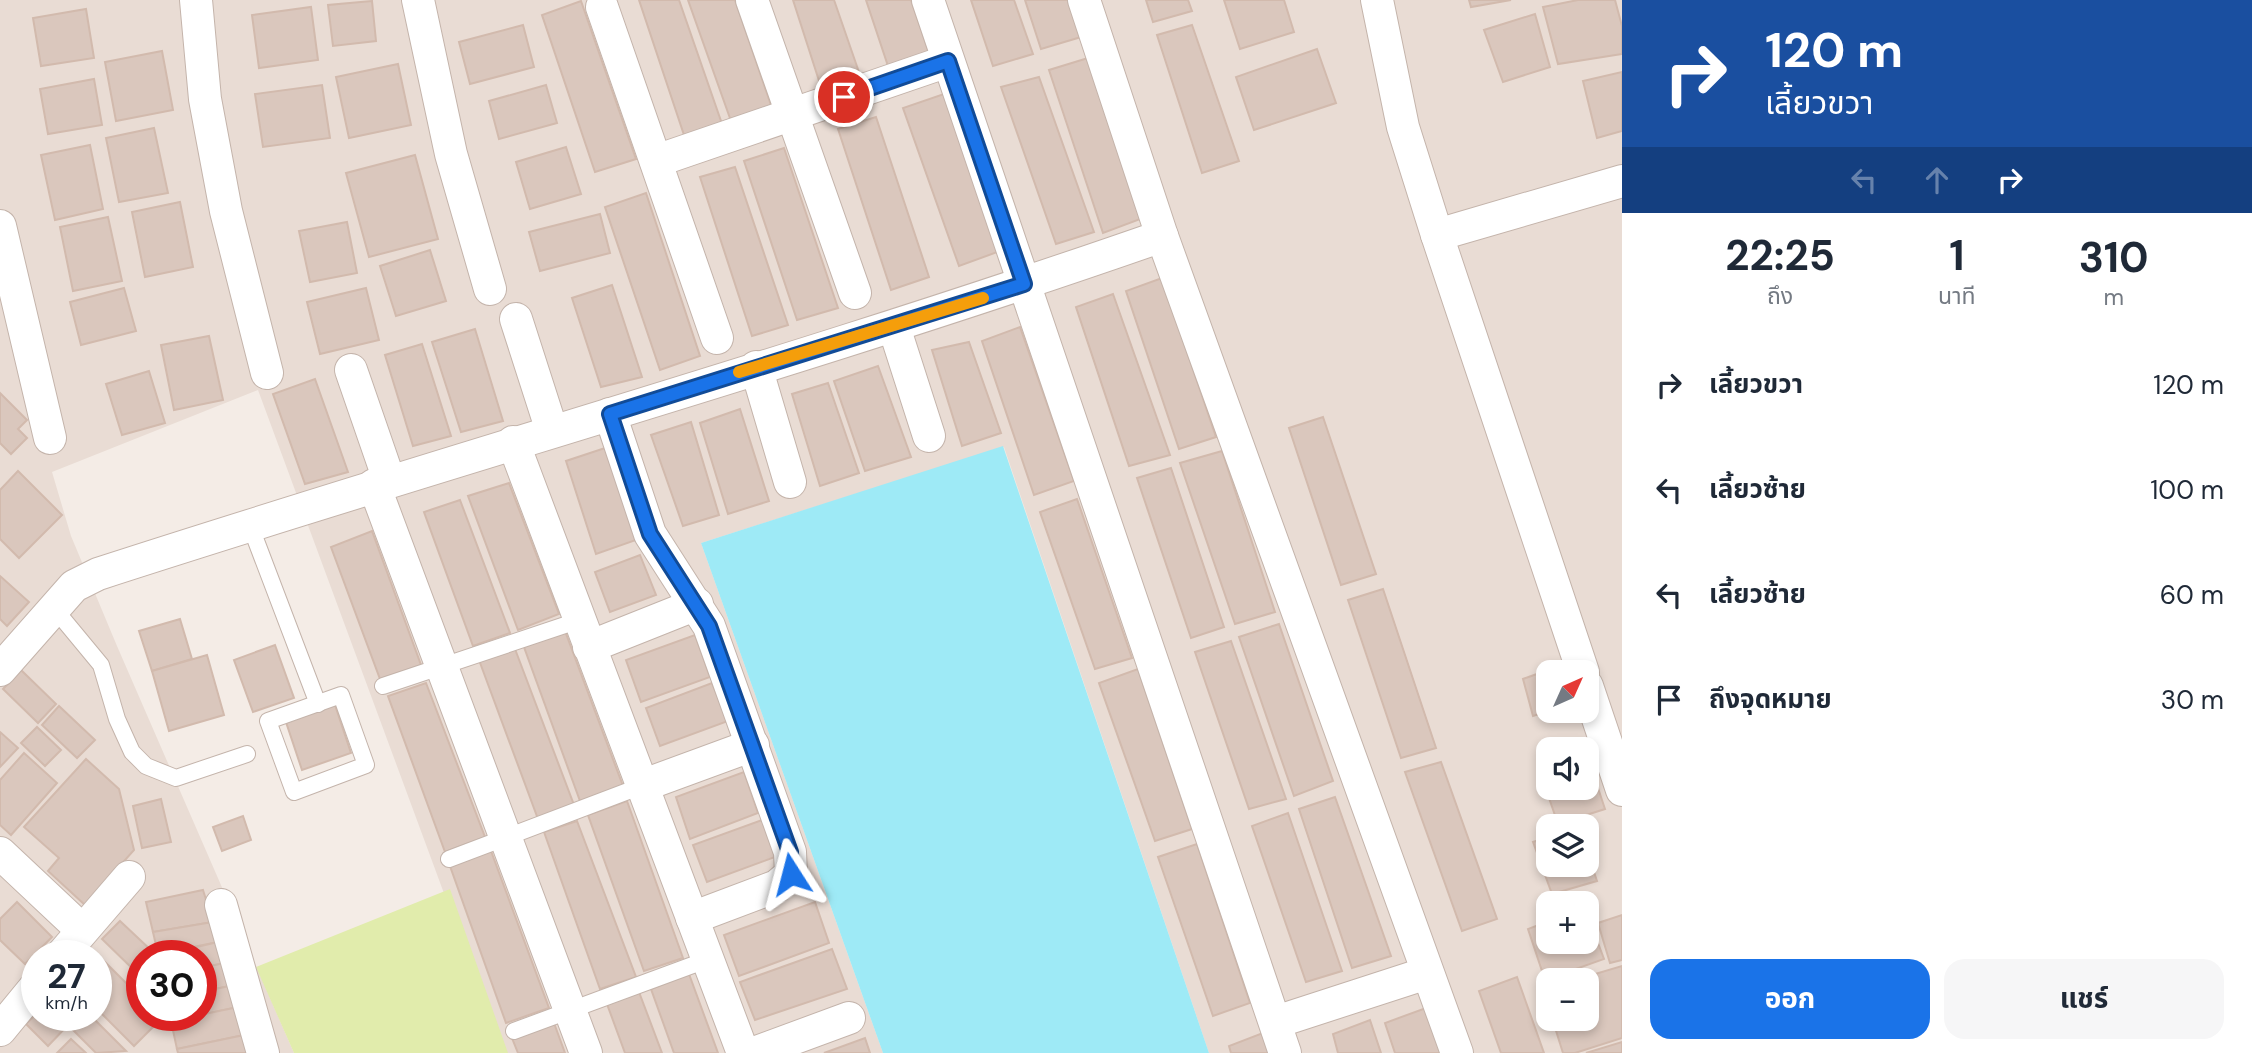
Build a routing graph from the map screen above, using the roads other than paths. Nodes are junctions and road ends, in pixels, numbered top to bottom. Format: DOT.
graph roads {
  1 [pos="196,0"];
  2 [pos="418,0"];
  3 [pos="752,0"];
  4 [pos="928,0"];
  5 [pos="1084,0"];
  6 [pos="1377,0"];
  7 [pos="602,6"];
  8 [pos="948,61"];
  9 [pos="792,115"];
  10 [pos="656,162"];
  11 [pos="1622,181"];
  12 [pos="0,226"];
  13 [pos="1437,235"];
  14 [pos="1162,236"];
  15 [pos="1024,284"];
  16 [pos="490,289"];
  17 [pos="855,293"];
  18 [pos="516,319"];
  19 [pos="894,327"];
  20 [pos="717,338"];
  21 [pos="756,367"];
  22 [pos="351,370"];
  23 [pos="267,373"];
  24 [pos="610,414"];
  25 [pos="552,431"];
  26 [pos="929,436"];
  27 [pos="50,438"];
  28 [pos="513,442"];
  29 [pos="790,482"];
  30 [pos="381,483"];
  31 [pos="250,525"];
  32 [pos="697,604"];
  33 [pos="53,607"];
  34 [pos="585,633"];
  35 [pos="1579,660"];
  36 [pos="442,666"];
  37 [pos="0,670"];
  38 [pos="383,686"];
  39 [pos="318,704"];
  40 [pos="1599,723"];
  41 [pos="753,745"];
  42 [pos="247,754"];
  43 [pos="643,785"];
  44 [pos="1622,790"];
  45 [pos="507,837"];
  46 [pos="0,853"];
  47 [pos="449,859"];
  48 [pos="129,877"];
  49 [pos="221,905"];
  50 [pos="692,918"];
  51 [pos="82,930"];
  52 [pos="74,940"];
  53 [pos="709,960"];
  54 [pos="1427,973"];
  55 [pos="21,1004"];
  56 [pos="571,1011"];
  57 [pos="849,1018"];
  58 [pos="1276,1022"];
  59 [pos="0,1030"];
  60 [pos="514,1031"];
  61 [pos="263,1053"];
  62 [pos="586,1053"];
  63 [pos="743,1053"];
  64 [pos="754,1053"];
  65 [pos="1285,1053"];
  66 [pos="1457,1053"];
  1 -- 23 [label="street"];
  2 -- 16 [label="street"];
  3 -- 9 [label="street"];
  4 -- 8 [label="street"];
  5 -- 14 [label="street"];
  6 -- 13 [label="street"];
  7 -- 10 [label="street"];
  8 -- 9 [label="street"];
  8 -- 15 [label="street"];
  9 -- 10 [label="street"];
  9 -- 17 [label="street"];
  10 -- 20 [label="street"];
  11 -- 13 [label="street"];
  12 -- 27 [label="street"];
  13 -- 35 [label="street"];
  14 -- 15 [label="street"];
  14 -- 54 [label="street"];
  15 -- 19 [label="street"];
  15 -- 58 [label="street"];
  18 -- 25 [label="street"];
  19 -- 21 [label="street"];
  19 -- 26 [label="street"];
  21 -- 24 [label="street"];
  21 -- 29 [label="street"];
  22 -- 30 [label="street"];
  24 -- 25 [label="street"];
  24 -- 32 [label="street"];
  25 -- 28 [label="street"];
  28 -- 30 [label="street"];
  28 -- 34 [label="street"];
  30 -- 31 [label="street"];
  30 -- 36 [label="street"];
  31 -- 33 [label="street"];
  31 -- 39 [label="lane"];
  32 -- 34 [label="street"];
  32 -- 41 [label="street"];
  33 -- 37 [label="street"];
  33 -- 42 [label="lane"];
  34 -- 36 [label="lane"];
  34 -- 43 [label="street"];
  36 -- 38 [label="lane"];
  36 -- 45 [label="street"];
  39 -- 39 [label="lane"];
  40 -- 44 [label="street"];
  41 -- 43 [label="street"];
  41 -- 50 [label="street"];
  43 -- 45 [label="lane"];
  43 -- 50 [label="street"];
  45 -- 47 [label="lane"];
  45 -- 56 [label="street"];
  46 -- 51 [label="street"];
  48 -- 51 [label="street"];
  49 -- 61 [label="street"];
  50 -- 53 [label="street"];
  51 -- 52 [label="street"];
  53 -- 56 [label="lane"];
  53 -- 63 [label="street"];
  54 -- 58 [label="street"];
  54 -- 66 [label="street"];
  55 -- 59 [label="street"];
  56 -- 60 [label="lane"];
  56 -- 62 [label="street"];
  57 -- 64 [label="street"];
  58 -- 65 [label="street"];
}
